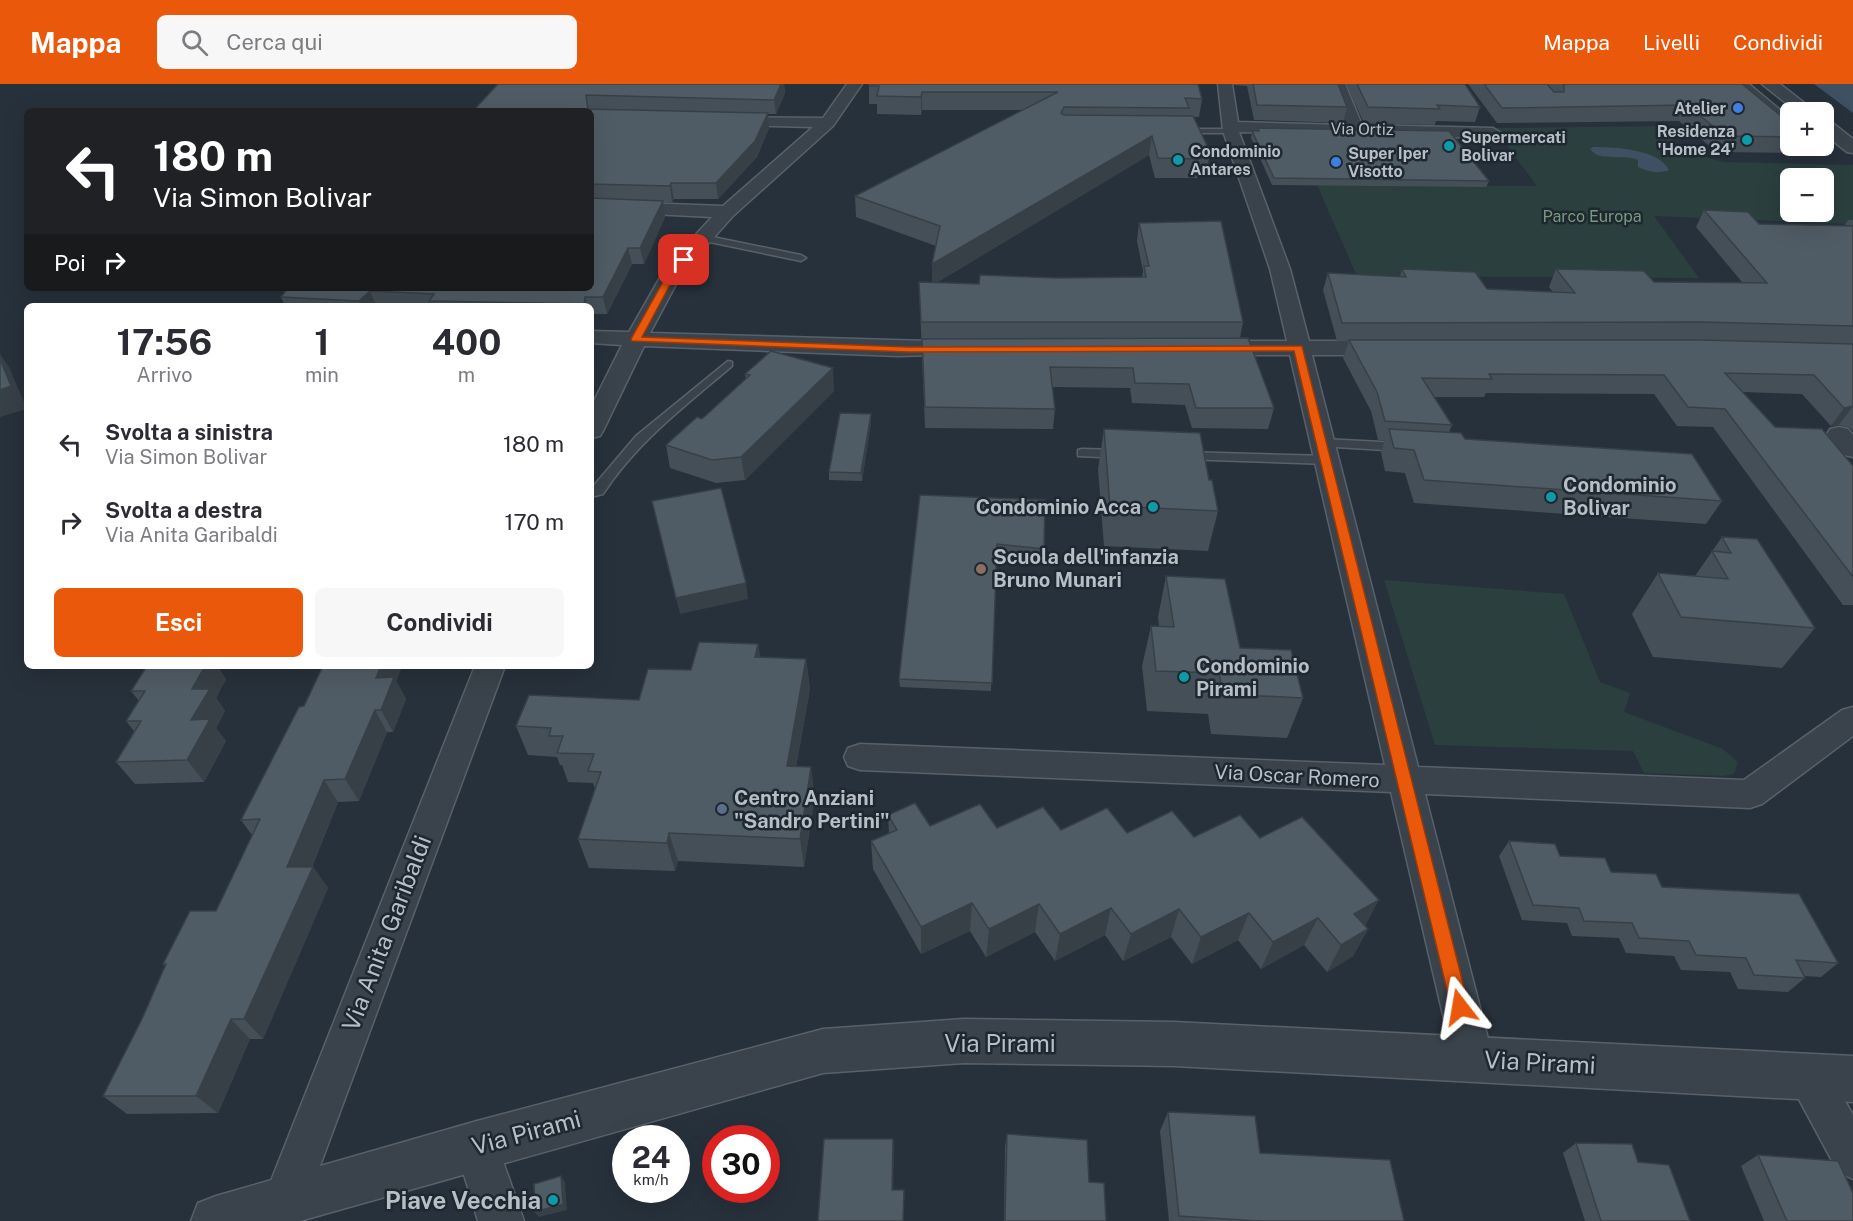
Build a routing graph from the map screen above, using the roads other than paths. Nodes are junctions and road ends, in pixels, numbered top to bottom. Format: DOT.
graph roads {
  1 [pos="1338,84"];
  2 [pos="1744,84"];
  3 [pos="1770,84"];
  4 [pos="858,87"];
  5 [pos="1222,90"];
  6 [pos="1794,102"];
  7 [pos="1767,103"];
  8 [pos="1780,105"];
  9 [pos="1780,114"];
  10 [pos="1482,117"];
  11 [pos="708,120"];
  12 [pos="827,123"];
  13 [pos="1231,129"];
  14 [pos="1356,129"];
  15 [pos="1172,131"];
  16 [pos="1834,133"];
  17 [pos="1853,148"];
  18 [pos="594,206"];
  19 [pos="727,212"];
  20 [pos="703,238"];
  21 [pos="801,258"];
  22 [pos="594,337"];
  23 [pos="636,339"];
  24 [pos="1195,348"];
  25 [pos="1298,348"];
  26 [pos="1408,348"];
  27 [pos="980,349"];
  28 [pos="728,364"];
  29 [pos="594,424"];
  30 [pos="1416,448"];
  31 [pos="1325,451"];
  32 [pos="1082,453"];
  33 [pos="1129,454"];
  34 [pos="1175,456"];
  35 [pos="594,492"];
  36 [pos="489,669"];
  37 [pos="1853,719"];
  38 [pos="860,757"];
  39 [pos="1406,782"];
  40 [pos="1473,1058"];
  41 [pos="1808,1077"];
  42 [pos="1853,1079"];
  43 [pos="477,1145"];
  44 [pos="1853,1157"];
  45 [pos="285,1201"];
  46 [pos="216,1221"];
  47 [pos="501,1221"];
  1 -- 14 [label="street"];
  2 -- 7 [label="lane"];
  3 -- 6 [label="street"];
  4 -- 12 [label="street"];
  5 -- 13 [label="street"];
  7 -- 8 [label="lane"];
  7 -- 9 [label="lane"];
  10 -- 14 [label="street, Via Ortiz"];
  11 -- 12 [label="street"];
  12 -- 19 [label="street"];
  13 -- 14 [label="street, Via Ortiz"];
  13 -- 15 [label="lane"];
  13 -- 25 [label="street"];
  16 -- 17 [label="street"];
  18 -- 19 [label="street"];
  19 -- 20 [label="street"];
  20 -- 21 [label="lane"];
  20 -- 23 [label="street"];
  22 -- 23 [label="street"];
  23 -- 27 [label="street"];
  23 -- 29 [label="street"];
  24 -- 25 [label="street"];
  25 -- 26 [label="street"];
  25 -- 31 [label="street"];
  28 -- 35 [label="lane"];
  30 -- 31 [label="lane"];
  31 -- 34 [label="lane"];
  31 -- 39 [label="street"];
  32 -- 33 [label="lane"];
  36 -- 45 [label="street, Via Anita Garibaldi"];
  37 -- 39 [label="street, Via Oscar Romero"];
  38 -- 39 [label="street, Via Oscar Romero"];
  39 -- 40 [label="street"];
  40 -- 41 [label="street, Via Pirami"];
  40 -- 43 [label="street, Via Pirami"];
  41 -- 42 [label="street, Via Pirami"];
  41 -- 44 [label="street"];
  43 -- 45 [label="street, Via Pirami"];
  43 -- 47 [label="street"];
  45 -- 46 [label="street, Via Pirami"];
}
